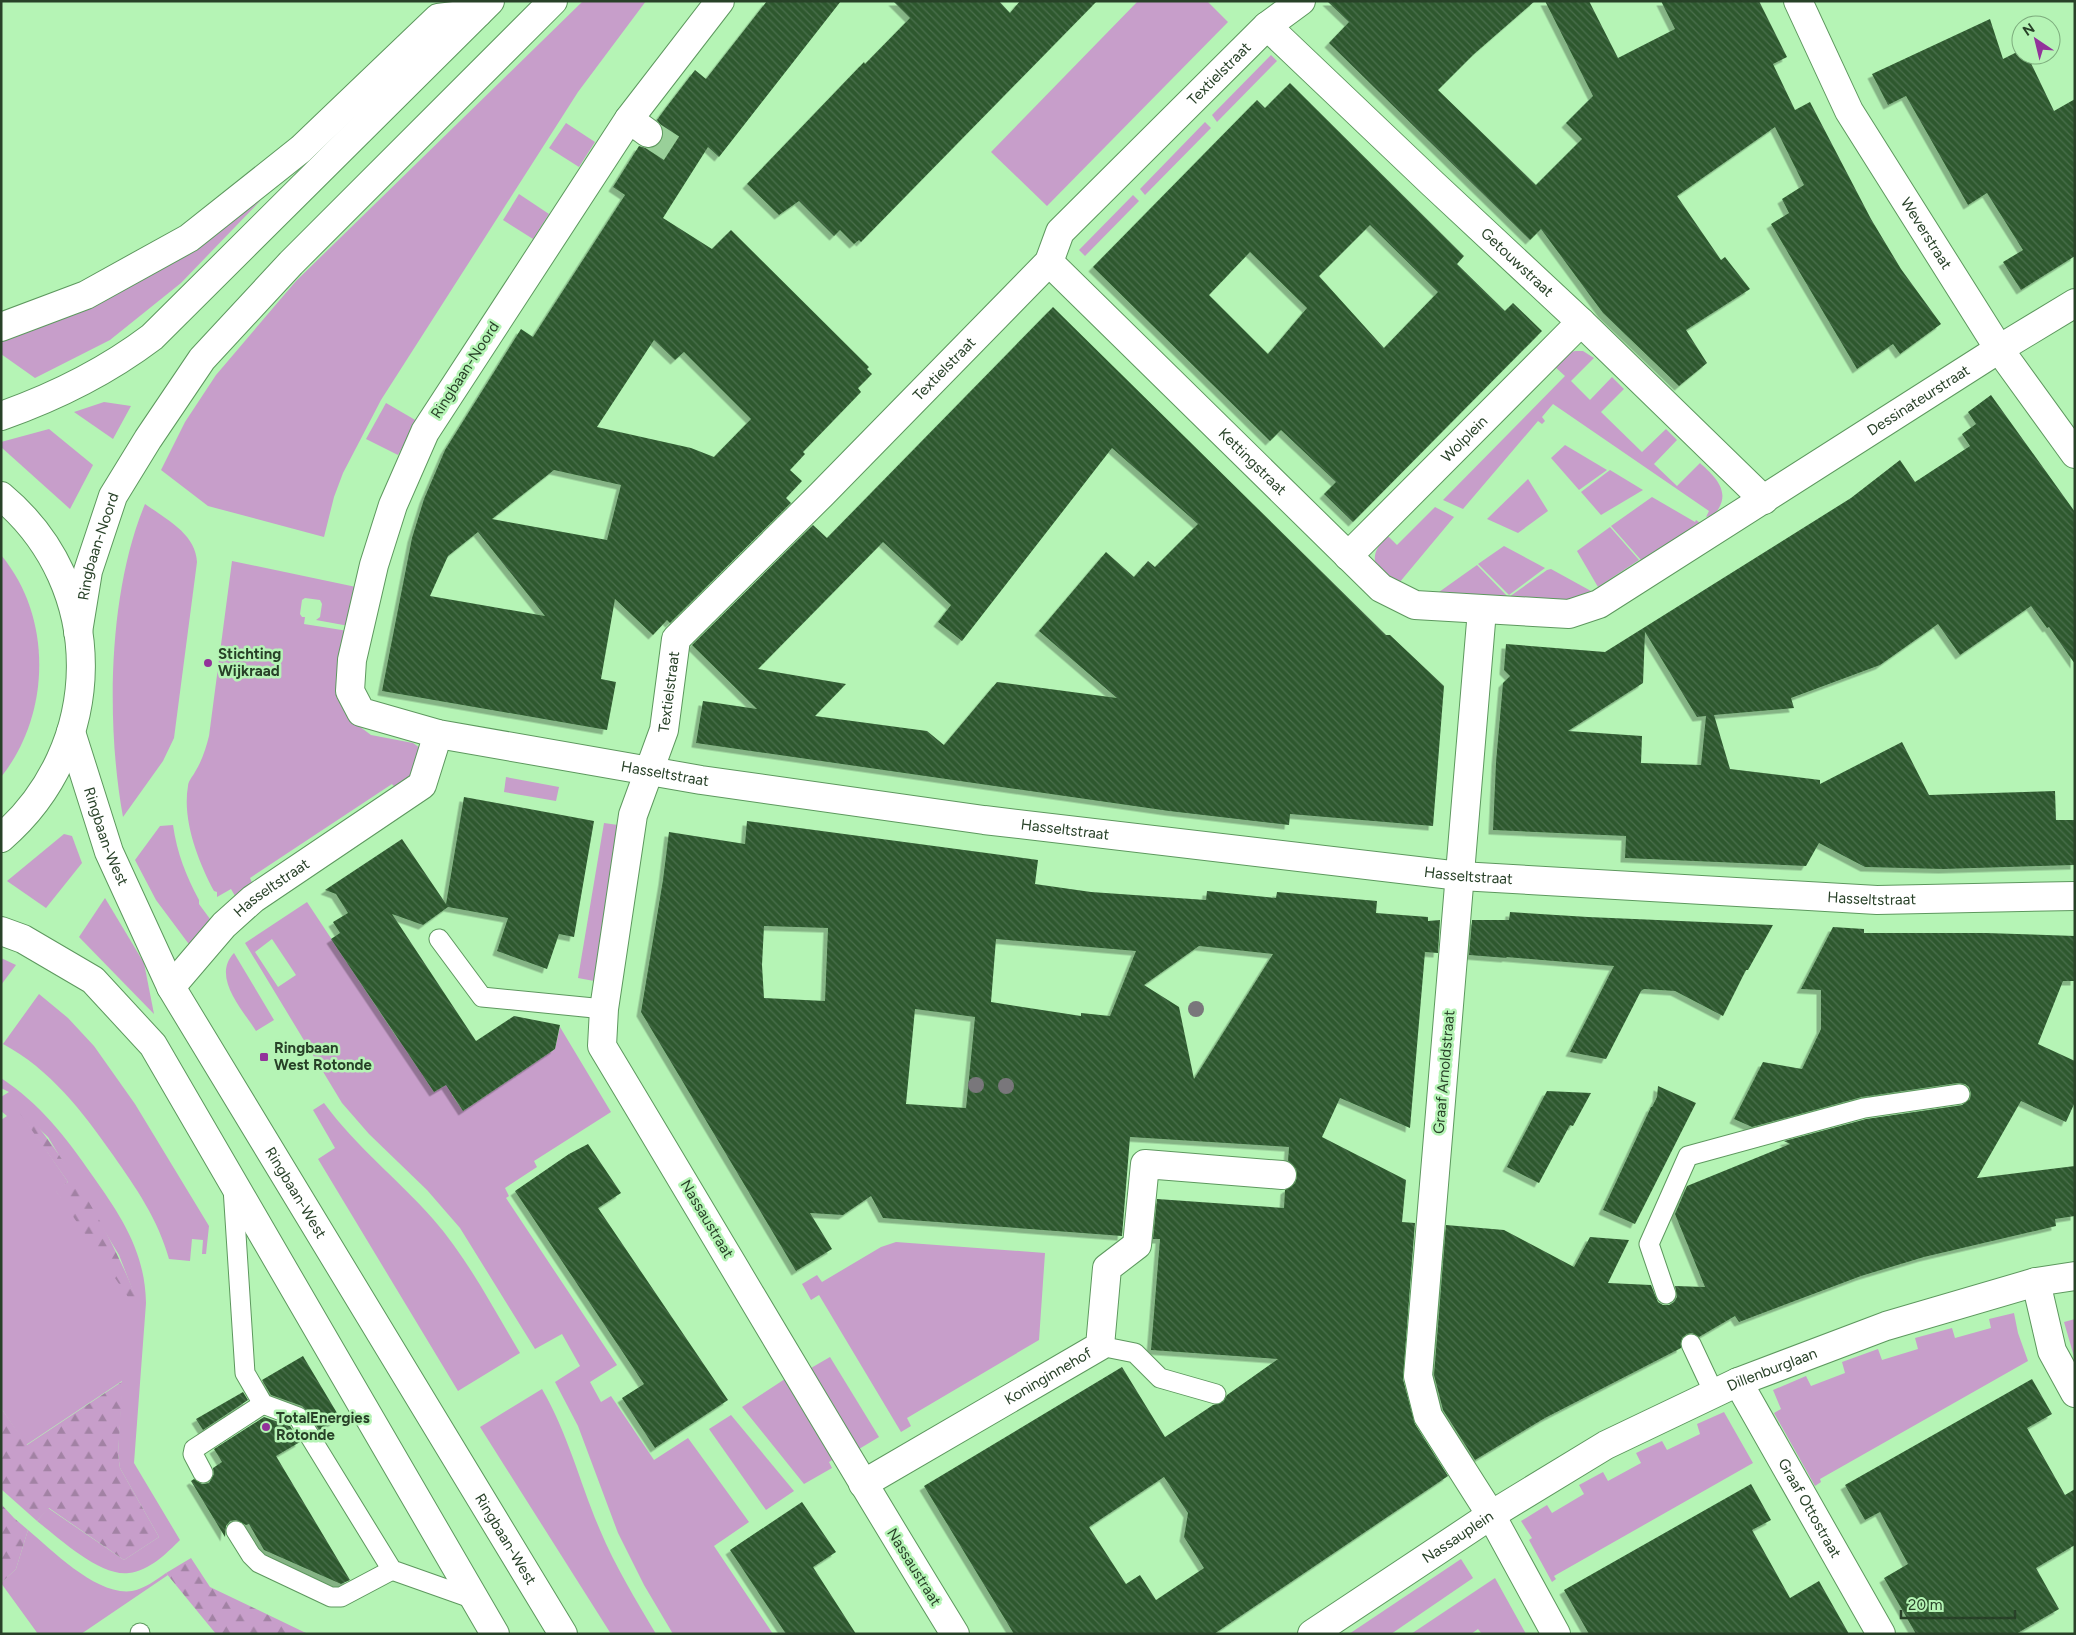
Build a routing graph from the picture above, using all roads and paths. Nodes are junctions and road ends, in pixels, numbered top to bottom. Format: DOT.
graph roads {
  1 [pos="554,1"];
  2 [pos="720,1"];
  3 [pos="1301,1"];
  4 [pos="1798,1"];
  5 [pos="484,7"];
  6 [pos="1267,26"];
  7 [pos="1049,262"];
  8 [pos="2075,303"];
  9 [pos="1581,322"];
  10 [pos="1,327"];
  11 [pos="1999,349"];
  12 [pos="1,416"];
  13 [pos="2075,454"];
  14 [pos="1,496"];
  15 [pos="1764,500"];
  16 [pos="1348,556"];
  17 [pos="1482,610"];
  18 [pos="78,632"];
  19 [pos="71,732"];
  20 [pos="438,734"];
  21 [pos="649,770"];
  22 [pos="1,838"];
  23 [pos="1460,876"];
  24 [pos="2075,896"];
  25 [pos="1,931"];
  26 [pos="439,939"];
  27 [pos="171,986"];
  28 [pos="604,1009"];
  29 [pos="1960,1094"];
  30 [pos="1282,1175"];
  31 [pos="233,1181"];
  32 [pos="2075,1276"];
  33 [pos="2036,1282"];
  34 [pos="1666,1294"];
  35 [pos="1691,1344"];
  36 [pos="1100,1346"];
  37 [pos="1726,1388"];
  38 [pos="2075,1393"];
  39 [pos="1216,1394"];
  40 [pos="263,1404"];
  41 [pos="203,1473"];
  42 [pos="863,1484"];
  43 [pos="1491,1515"];
  44 [pos="236,1531"];
  45 [pos="392,1570"];
  46 [pos="474,1599"];
  47 [pos="495,1634"];
  48 [pos="563,1634"];
  49 [pos="955,1634"];
  50 [pos="1312,1634"];
  51 [pos="1556,1634"];
  52 [pos="1881,1634"];
  1 -- 18 [label="street, Ringbaan-Noord"];
  2 -- 20 [label="street, Ringbaan-Noord"];
  3 -- 6 [label="street, Textielstraat"];
  4 -- 11 [label="street, Weverstraat"];
  5 -- 10 [label="street"];
  5 -- 12 [label="street"];
  6 -- 7 [label="street, Textielstraat"];
  6 -- 9 [label="street, Getouwstraat"];
  7 -- 16 [label="street, Kettingstraat"];
  7 -- 21 [label="street, Textielstraat"];
  8 -- 11 [label="street, Dessinateurstraat"];
  9 -- 15 [label="street, Getouwstraat"];
  9 -- 16 [label="street, Wolplein"];
  11 -- 13 [label="street, Weverstraat"];
  11 -- 15 [label="street, Dessinateurstraat"];
  14 -- 18 [label="street"];
  15 -- 17 [label="street"];
  16 -- 17 [label="street, Kettingstraat"];
  17 -- 23 [label="street, Graaf Arnoldstraat"];
  18 -- 19 [label="street"];
  19 -- 22 [label="street"];
  19 -- 27 [label="street, Ringbaan-West"];
  20 -- 21 [label="street, Hasseltstraat"];
  20 -- 27 [label="street, Hasseltstraat"];
  21 -- 23 [label="street, Hasseltstraat"];
  21 -- 28 [label="street, Nassaustraat"];
  23 -- 24 [label="street, Hasseltstraat"];
  23 -- 43 [label="street, Graaf Arnoldstraat"];
  25 -- 31 [label="street"];
  26 -- 28 [label="lane"];
  27 -- 48 [label="street, Ringbaan-West"];
  28 -- 42 [label="street, Nassaustraat"];
  29 -- 34 [label="lane"];
  30 -- 36 [label="street, Koninginnehof"];
  31 -- 40 [label="lane"];
  31 -- 46 [label="street"];
  32 -- 33 [label="street, Dillenburglaan"];
  33 -- 37 [label="street, Dillenburglaan"];
  33 -- 38 [label="street"];
  35 -- 37 [label="lane"];
  36 -- 39 [label="lane"];
  36 -- 42 [label="street, Koninginnehof"];
  37 -- 43 [label="street, Dillenburglaan"];
  37 -- 52 [label="street, Graaf Ottostraat"];
  40 -- 41 [label="lane"];
  40 -- 45 [label="lane"];
  42 -- 49 [label="street, Nassaustraat"];
  43 -- 50 [label="street, Nassauplein"];
  43 -- 51 [label="street, Nassauplein"];
  44 -- 45 [label="lane"];
  45 -- 46 [label="lane"];
  46 -- 47 [label="street"];
}
